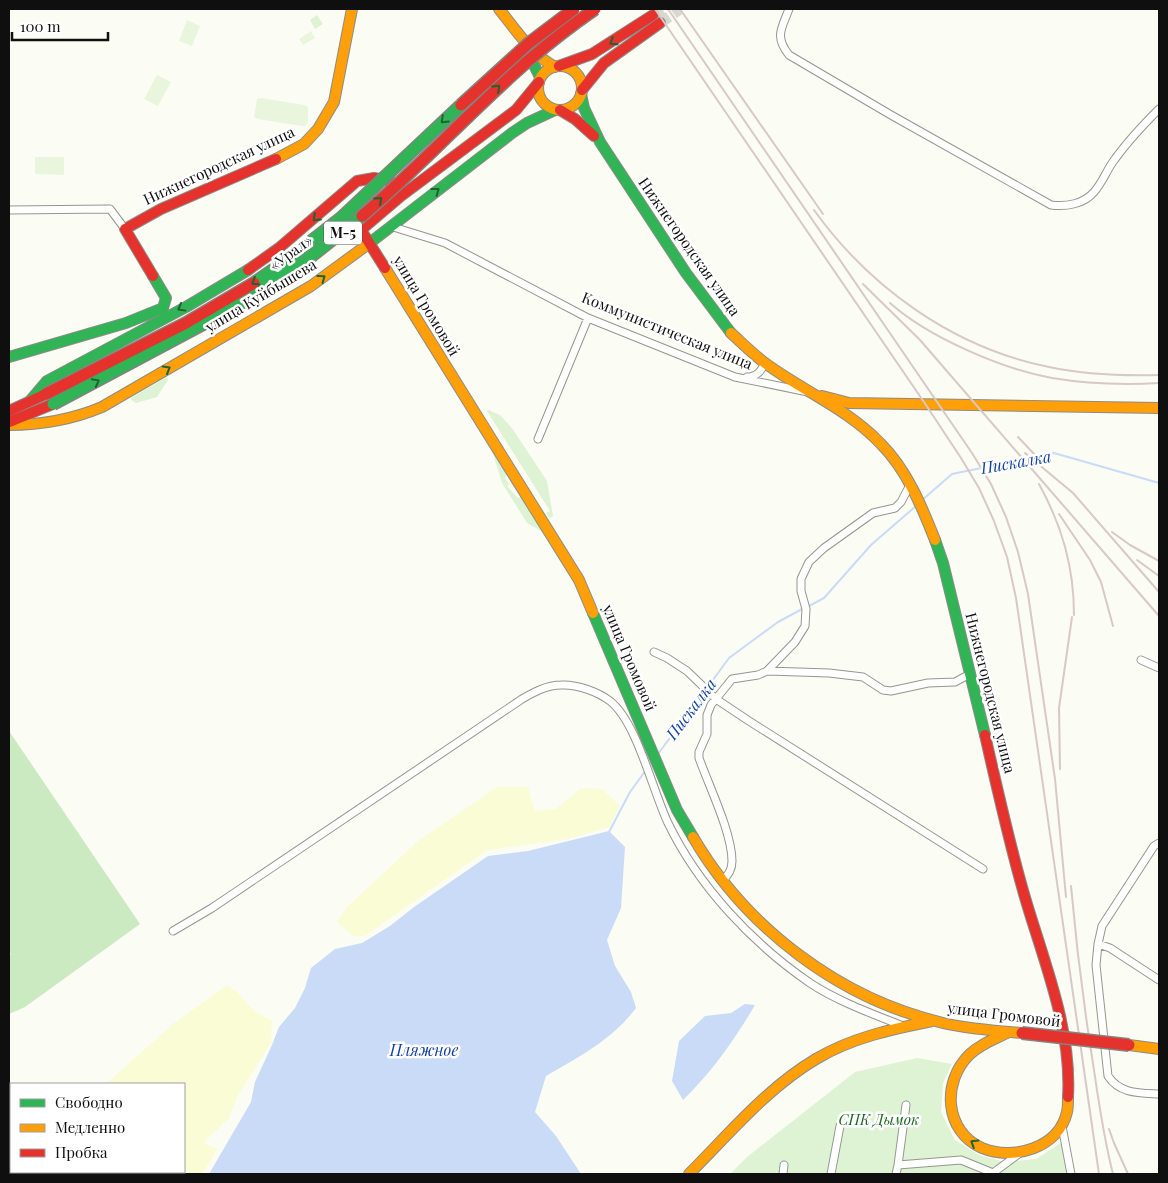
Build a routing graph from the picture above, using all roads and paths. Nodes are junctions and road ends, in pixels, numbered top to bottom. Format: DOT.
graph roads {
  1 [pos="352,9"];
  2 [pos="499,9"];
  3 [pos="574,9"];
  4 [pos="595,9"];
  5 [pos="789,9"];
  6 [pos="512,24"];
  7 [pos="557,66"];
  8 [pos="539,79"];
  9 [pos="581,92"];
  10 [pos="1159,109"];
  11 [pos="558,110"];
  12 [pos="600,142"];
  13 [pos="419,183"];
  14 [pos="9,210"];
  15 [pos="390,226"];
  16 [pos="125,229"];
  17 [pos="370,242"];
  18 [pos="588,318"];
  19 [pos="9,357"];
  20 [pos="765,363"];
  21 [pos="735,377"];
  22 [pos="814,394"];
  23 [pos="50,399"];
  24 [pos="30,402"];
  25 [pos="1159,408"];
  26 [pos="9,411"];
  27 [pos="9,424"];
  28 [pos="538,439"];
  29 [pos="910,485"];
  30 [pos="654,652"];
  31 [pos="1141,660"];
  32 [pos="1159,668"];
  33 [pos="767,670"];
  34 [pos="970,674"];
  35 [pos="716,699"];
  36 [pos="1159,843"];
  37 [pos="983,869"];
  38 [pos="722,881"];
  39 [pos="174,930"];
  40 [pos="1098,944"];
  41 [pos="1159,980"];
  42 [pos="932,1020"];
  43 [pos="903,1026"];
  44 [pos="1009,1032"];
  45 [pos="1159,1049"];
  46 [pos="1159,1094"];
  47 [pos="906,1105"];
  48 [pos="840,1126"];
  49 [pos="1062,1126"];
  50 [pos="1020,1153"];
  51 [pos="898,1165"];
  52 [pos="784,1166"];
  53 [pos="993,1173"];
  54 [pos="689,1174"];
  55 [pos="783,1174"];
  56 [pos="831,1174"];
  57 [pos="896,1174"];
  58 [pos="1071,1174"];
  1 -- 16 [label="main road, Нижнегородская улица"];
  2 -- 6 [label="main road"];
  3 -- 23 [label="main road, «Урал» / М-5, one-way, bridge"];
  23 -- 4 [label="main road, «Урал» / М-5, one-way, bridge"];
  5 -- 10 [label="street"];
  6 -- 7 [label="main road"];
  6 -- 8 [label="main road"];
  7 -- 8 [label="main road"];
  7 -- 9 [label="main road"];
  9 -- 7 [label="main road, one-way"];
  8 -- 11 [label="main road"];
  8 -- 13 [label="main road"];
  9 -- 11 [label="main road"];
  9 -- 12 [label="main road, Нижнегородская улица"];
  11 -- 12 [label="main road, Нижнегородская улица"];
  15 -- 11 [label="main road, улица Куйбышева, one-way"];
  12 -- 20 [label="main road, Нижнегородская улица"];
  13 -- 17 [label="main road, улица Громовой"];
  13 -- 24 [label="main road, улица Куйбышева, one-way"];
  14 -- 16 [label="street"];
  15 -- 17 [label="main road, улица Куйбышева"];
  15 -- 18 [label="street, Коммунистическая улица"];
  16 -- 19 [label="main road"];
  27 -- 17 [label="main road, улица Куйбышева, one-way"];
  17 -- 38 [label="main road, улица Громовой"];
  18 -- 21 [label="street, Коммунистическая улица"];
  18 -- 28 [label="street"];
  20 -- 21 [label="street"];
  20 -- 22 [label="main road, Нижнегородская улица"];
  21 -- 22 [label="street, Коммунистическая улица"];
  22 -- 25 [label="main road, Коммунистическая улица"];
  22 -- 29 [label="main road, Нижнегородская улица"];
  23 -- 24 [label="main road, М-5"];
  23 -- 27 [label="main road, «Урал» / М-5"];
  24 -- 26 [label="main road, улица Куйбышева / М-5"];
  29 -- 33 [label="street"];
  29 -- 34 [label="main road, Нижнегородская улица"];
  30 -- 35 [label="street"];
  31 -- 32 [label="street"];
  33 -- 34 [label="street"];
  33 -- 35 [label="street"];
  34 -- 49 [label="main road, Нижнегородская улица"];
  35 -- 37 [label="street"];
  35 -- 38 [label="street"];
  36 -- 40 [label="street"];
  38 -- 42 [label="main road, улица Громовой"];
  39 -- 43 [label="street"];
  40 -- 41 [label="street"];
  40 -- 46 [label="street"];
  42 -- 43 [label="main road"];
  42 -- 44 [label="main road, улица Громовой"];
  43 -- 54 [label="main road"];
  44 -- 45 [label="main road, улица Громовой, bridge"];
  50 -- 44 [label="main road, Нижнегородская улица, one-way"];
  47 -- 51 [label="street"];
  48 -- 56 [label="street"];
  49 -- 50 [label="main road, Нижнегородская улица"];
  49 -- 58 [label="street"];
  50 -- 53 [label="street"];
  51 -- 53 [label="street"];
  51 -- 57 [label="street"];
  52 -- 55 [label="street"];
}
